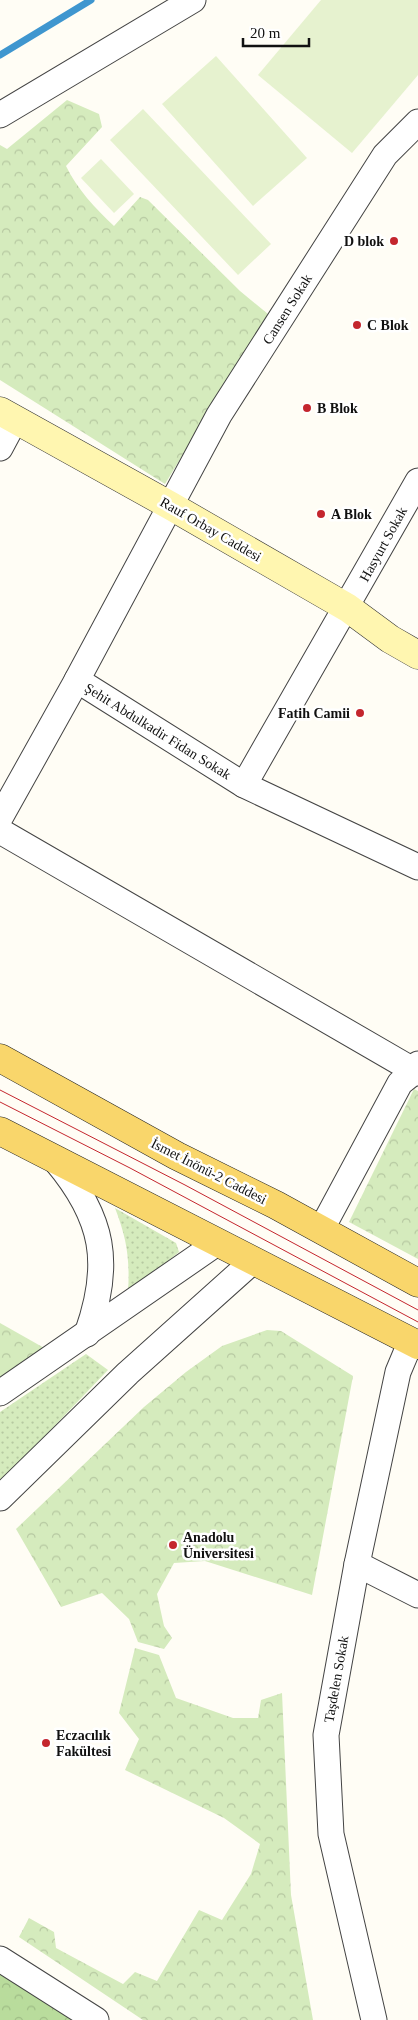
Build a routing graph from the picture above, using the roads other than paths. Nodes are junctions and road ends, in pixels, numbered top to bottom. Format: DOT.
graph roads {
  1 [pos="192,0"];
  2 [pos="0,114"];
  3 [pos="418,122"];
  4 [pos="8,416"];
  5 [pos="0,448"];
  6 [pos="418,481"];
  7 [pos="171,506"];
  8 [pos="348,608"];
  9 [pos="418,655"];
  10 [pos="77,680"];
  11 [pos="244,786"];
  12 [pos="0,818"];
  13 [pos="0,831"];
  14 [pos="416,862"];
  15 [pos="0,1058"];
  16 [pos="417,1069"];
  17 [pos="0,1131"];
  18 [pos="56,1161"];
  19 [pos="321,1230"];
  20 [pos="217,1243"];
  21 [pos="253,1261"];
  22 [pos="418,1283"];
  23 [pos="86,1334"];
  24 [pos="415,1343"];
  25 [pos="0,1393"];
  26 [pos="0,1498"];
  27 [pos="357,1564"];
  28 [pos="418,1595"];
  29 [pos="0,1958"];
  30 [pos="96,2020"];
  31 [pos="374,2020"];
  1 -- 2 [label="street"];
  3 -- 7 [label="street, Cansen Sokak"];
  4 -- 5 [label="street"];
  4 -- 7 [label="street, Rauf Orbay Caddesi"];
  6 -- 8 [label="street, Hasyurt Sokak"];
  7 -- 8 [label="street, Rauf Orbay Caddesi"];
  7 -- 10 [label="street, Şehit Abdulkadir Fidan Sokak"];
  8 -- 9 [label="street, Rauf Orbay Caddesi"];
  8 -- 11 [label="street, Hasyurt Sokak"];
  10 -- 11 [label="street, Şehit Abdulkadir Fidan Sokak"];
  10 -- 12 [label="street"];
  11 -- 14 [label="street, Şehit Abdulkadir Fidan Sokak"];
  13 -- 16 [label="street"];
  15 -- 19 [label="main road, İsmet İnönü-2 Caddesi"];
  16 -- 19 [label="street"];
  17 -- 18 [label="main road"];
  18 -- 20 [label="main road"];
  18 -- 23 [label="street"];
  19 -- 22 [label="main road, İsmet İnönü-2 Caddesi"];
  20 -- 21 [label="main road"];
  20 -- 23 [label="street"];
  21 -- 24 [label="main road"];
  21 -- 26 [label="street"];
  23 -- 25 [label="street"];
  24 -- 27 [label="street, Taşdelen Sokak"];
  27 -- 28 [label="street"];
  27 -- 31 [label="street, Taşdelen Sokak"];
  29 -- 30 [label="street"];
}
